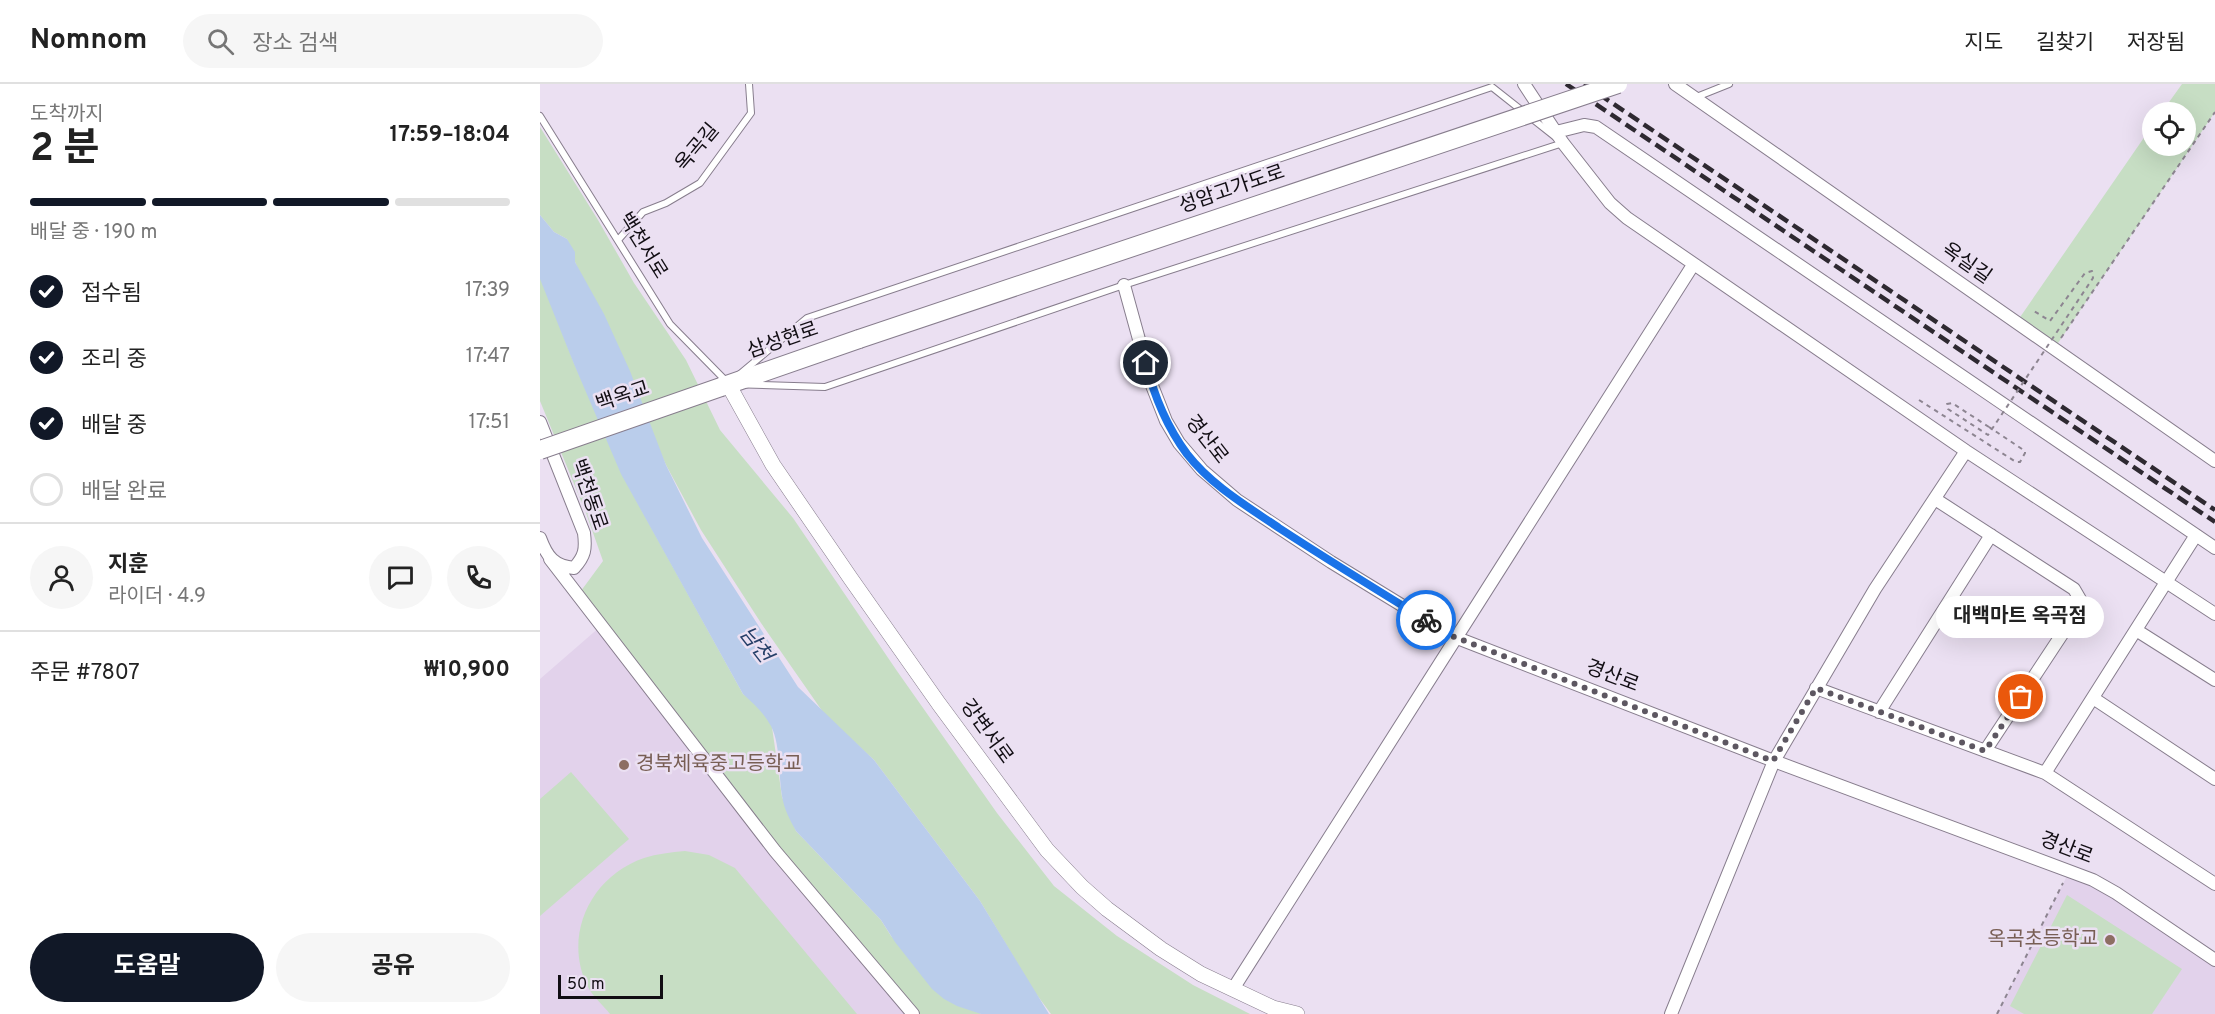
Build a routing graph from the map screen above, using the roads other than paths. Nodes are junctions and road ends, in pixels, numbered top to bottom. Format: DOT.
graph roads {
  1 [pos="749,84"];
  2 [pos="1524,84"];
  3 [pos="1618,84"];
  4 [pos="1675,84"];
  5 [pos="1729,84"];
  6 [pos="1694,98"];
  7 [pos="540,116"];
  8 [pos="1556,132"];
  9 [pos="1563,143"];
  10 [pos="618,240"];
  11 [pos="1693,265"];
  12 [pos="1124,285"];
  13 [pos="859,339"];
  14 [pos="725,385"];
  15 [pos="540,422"];
  16 [pos="540,450"];
  17 [pos="1966,451"];
  18 [pos="2215,461"];
  19 [pos="1935,499"];
  20 [pos="1991,535"];
  21 [pos="2196,535"];
  22 [pos="540,538"];
  23 [pos="2215,548"];
  24 [pos="550,559"];
  25 [pos="2165,582"];
  26 [pos="2215,614"];
  27 [pos="2136,630"];
  28 [pos="1456,637"];
  29 [pos="2215,681"];
  30 [pos="1816,688"];
  31 [pos="2093,698"];
  32 [pos="1879,712"];
  33 [pos="1985,751"];
  34 [pos="1773,761"];
  35 [pos="2045,773"];
  36 [pos="2215,779"];
  37 [pos="2215,884"];
  38 [pos="2215,960"];
  39 [pos="1233,989"];
  40 [pos="914,1014"];
  41 [pos="1297,1014"];
  42 [pos="1671,1014"];
  1 -- 10 [label="lane, 옥곡길"];
  2 -- 8 [label="street"];
  3 -- 13 [label="main road, 성암고가도로, bridge"];
  4 -- 6 [label="street, 옥실길"];
  5 -- 6 [label="lane"];
  6 -- 18 [label="street, 옥실길"];
  7 -- 10 [label="lane, 백천서로"];
  8 -- 9 [label="street"];
  8 -- 21 [label="street"];
  9 -- 11 [label="street"];
  9 -- 12 [label="lane"];
  9 -- 14 [label="lane"];
  10 -- 14 [label="lane, 백천서로"];
  11 -- 17 [label="street"];
  11 -- 28 [label="street"];
  12 -- 14 [label="lane"];
  12 -- 28 [label="street, 경산로"];
  13 -- 14 [label="main road, 삼성현로"];
  14 -- 16 [label="main road, 백옥교, bridge"];
  14 -- 39 [label="street, 강변서로"];
  15 -- 24 [label="street, 백천동로"];
  17 -- 19 [label="street"];
  17 -- 25 [label="street"];
  19 -- 20 [label="street"];
  19 -- 30 [label="street"];
  20 -- 32 [label="street"];
  20 -- 33 [label="street"];
  21 -- 23 [label="street"];
  21 -- 25 [label="street"];
  22 -- 24 [label="street"];
  24 -- 40 [label="street"];
  25 -- 26 [label="street"];
  25 -- 27 [label="street"];
  27 -- 29 [label="street"];
  27 -- 31 [label="street"];
  28 -- 34 [label="street, 경산로"];
  28 -- 39 [label="street"];
  30 -- 32 [label="street"];
  30 -- 34 [label="street"];
  31 -- 35 [label="street"];
  31 -- 36 [label="street"];
  32 -- 33 [label="street"];
  33 -- 35 [label="street"];
  34 -- 38 [label="street, 경산로"];
  34 -- 42 [label="street"];
  35 -- 37 [label="street"];
  39 -- 41 [label="street, 강변서로"];
}
